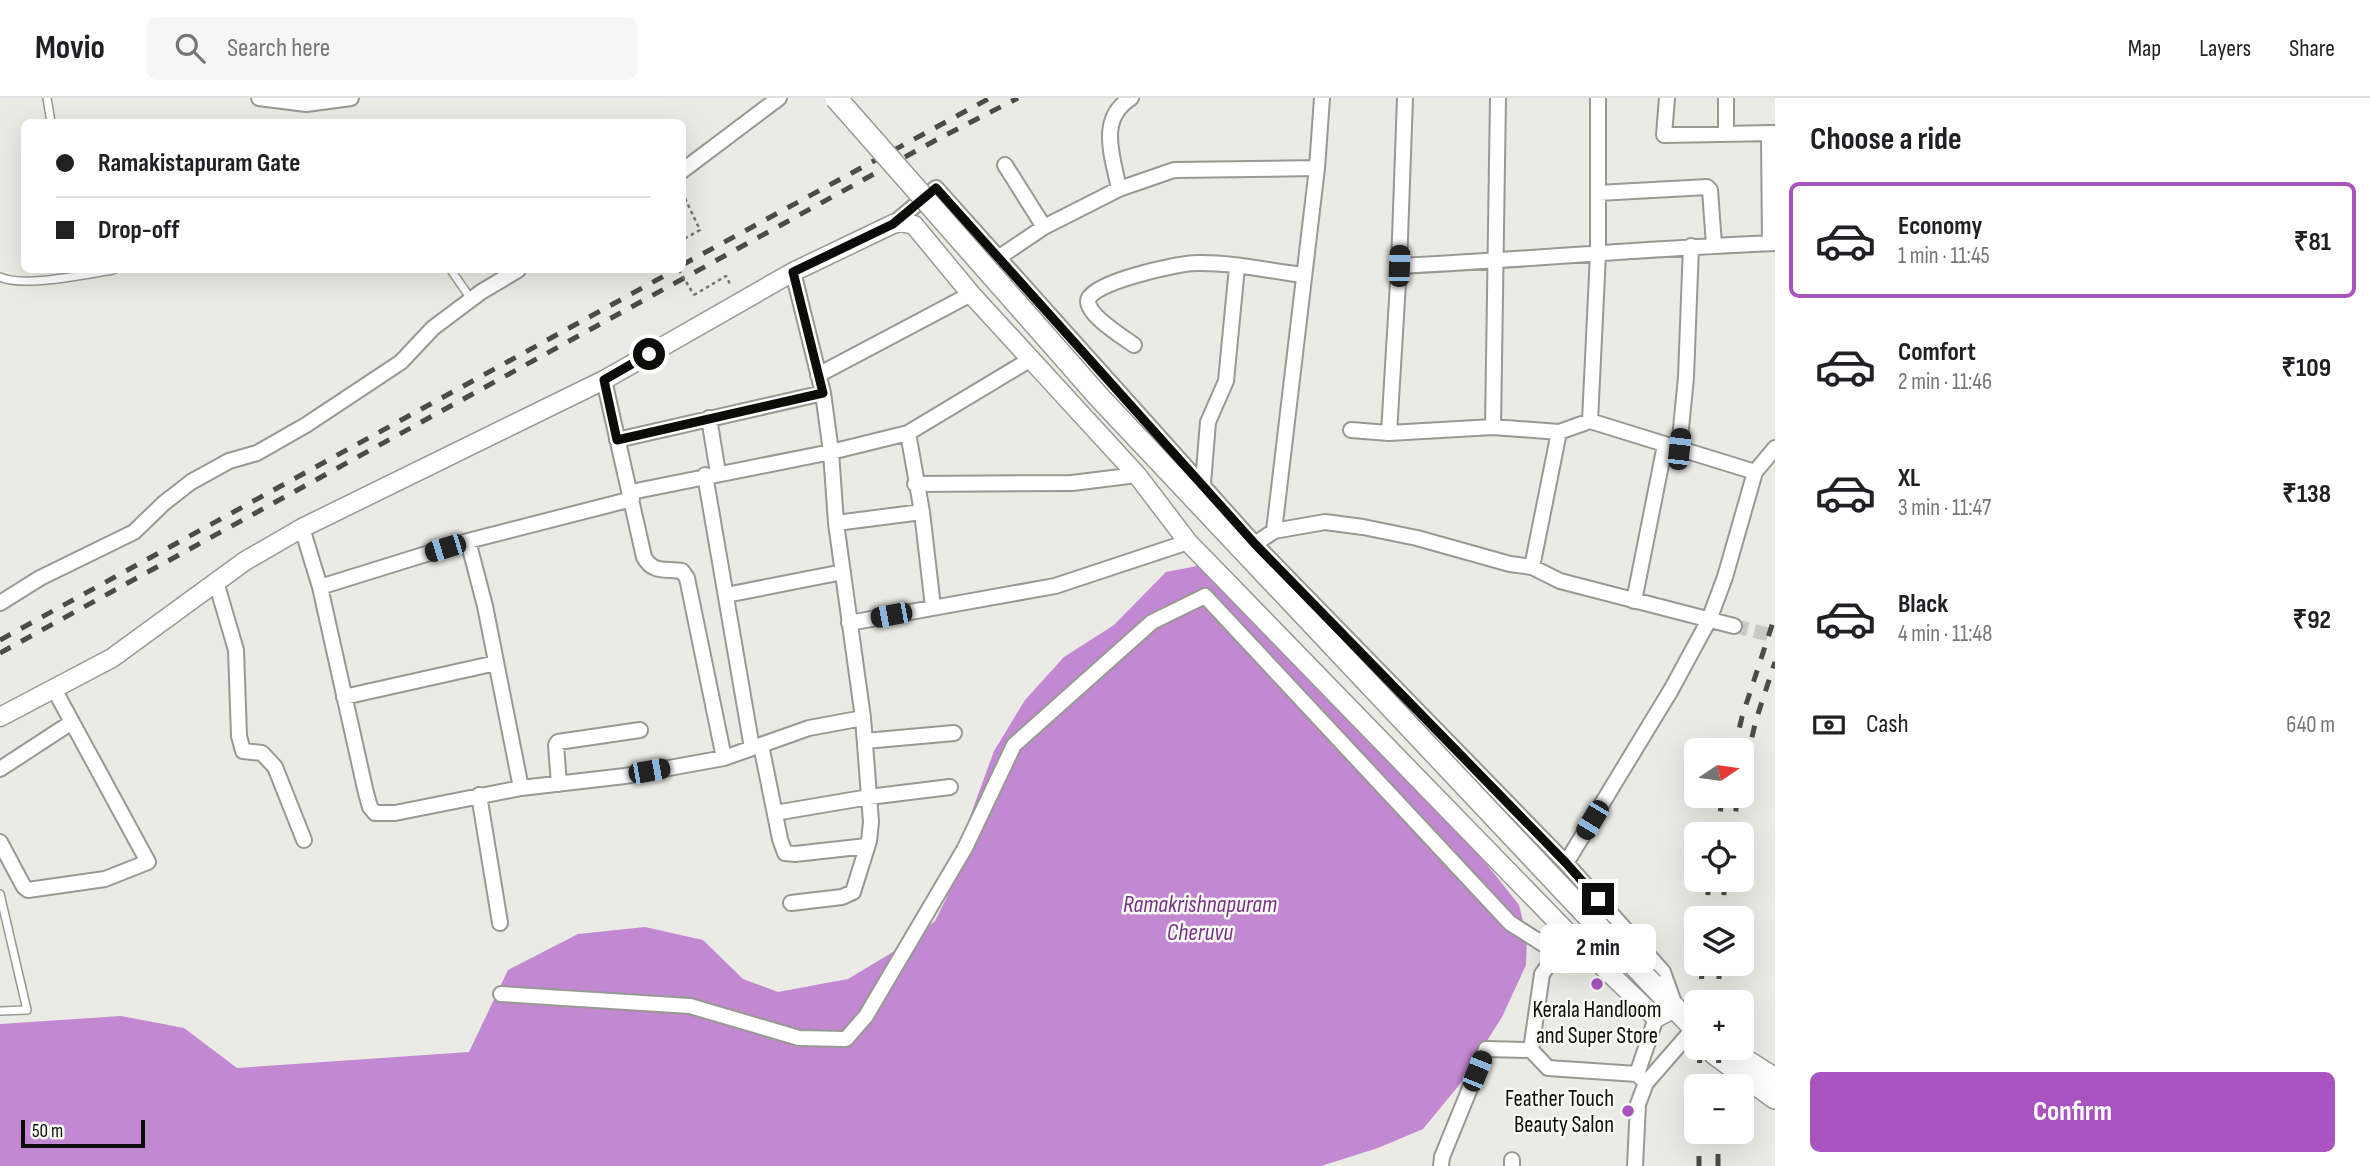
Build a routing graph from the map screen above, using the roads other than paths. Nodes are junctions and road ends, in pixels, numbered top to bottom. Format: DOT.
graph roads {
  1 [pos="47,98"];
  2 [pos="259,98"];
  3 [pos="351,98"];
  4 [pos="779,98"];
  5 [pos="835,98"];
  6 [pos="1131,98"];
  7 [pos="1322,98"];
  8 [pos="1405,98"];
  9 [pos="1498,98"];
  10 [pos="1598,98"];
  11 [pos="1667,98"];
  12 [pos="1726,98"];
  13 [pos="50,119"];
  14 [pos="1726,133"];
  15 [pos="1772,133"];
  16 [pos="1005,165"];
  17 [pos="686,168"];
  18 [pos="1317,168"];
  19 [pos="1118,189"];
  20 [pos="1598,193"];
  21 [pos="893,224"];
  22 [pos="1044,227"];
  23 [pos="1773,243"];
  24 [pos="1714,245"];
  25 [pos="1692,246"];
  26 [pos="1598,254"];
  27 [pos="998,258"];
  28 [pos="1496,261"];
  29 [pos="1399,266"];
  30 [pos="1237,267"];
  31 [pos="793,272"];
  32 [pos="65,273"];
  33 [pos="453,273"];
  34 [pos="513,273"];
  35 [pos="1304,275"];
  36 [pos="0,277"];
  37 [pos="971,294"];
  38 [pos="471,299"];
  39 [pos="1134,345"];
  40 [pos="1031,359"];
  41 [pos="818,375"];
  42 [pos="604,380"];
  43 [pos="823,393"];
  44 [pos="709,418"];
  45 [pos="1590,421"];
  46 [pos="1493,427"];
  47 [pos="1350,430"];
  48 [pos="1559,432"];
  49 [pos="908,433"];
  50 [pos="1389,433"];
  51 [pos="617,440"];
  52 [pos="1672,447"];
  53 [pos="1775,447"];
  54 [pos="831,452"];
  55 [pos="1755,472"];
  56 [pos="712,474"];
  57 [pos="1137,475"];
  58 [pos="1203,483"];
  59 [pos="915,484"];
  60 [pos="632,496"];
  61 [pos="922,512"];
  62 [pos="836,523"];
  63 [pos="302,528"];
  64 [pos="1274,531"];
  65 [pos="468,541"];
  66 [pos="1188,542"];
  67 [pos="1255,544"];
  68 [pos="1532,567"];
  69 [pos="843,572"];
  70 [pos="1226,580"];
  71 [pos="216,582"];
  72 [pos="320,587"];
  73 [pos="726,594"];
  74 [pos="1205,596"];
  75 [pos="1634,601"];
  76 [pos="0,603"];
  77 [pos="933,607"];
  78 [pos="1709,620"];
  79 [pos="849,623"];
  80 [pos="1734,626"];
  81 [pos="496,663"];
  82 [pos="54,689"];
  83 [pos="344,697"];
  84 [pos="0,718"];
  85 [pos="863,718"];
  86 [pos="72,722"];
  87 [pos="640,730"];
  88 [pos="954,733"];
  89 [pos="865,741"];
  90 [pos="757,747"];
  91 [pos="724,758"];
  92 [pos="0,769"];
  93 [pos="559,784"];
  94 [pos="521,788"];
  95 [pos="950,788"];
  96 [pos="479,795"];
  97 [pos="869,797"];
  98 [pos="775,813"];
  99 [pos="304,840"];
  100 [pos="0,842"];
  101 [pos="867,846"];
  102 [pos="1566,863"];
  103 [pos="0,894"];
  104 [pos="790,903"];
  105 [pos="500,923"];
  106 [pos="1570,935"];
  107 [pos="1557,953"];
  108 [pos="501,994"];
  109 [pos="1675,1008"];
  110 [pos="0,1011"];
  111 [pos="1684,1017"];
  112 [pos="1656,1018"];
  113 [pos="1684,1039"];
  114 [pos="1531,1050"];
  115 [pos="1723,1060"];
  116 [pos="1746,1060"];
  117 [pos="1641,1079"];
  118 [pos="1775,1079"];
  119 [pos="1775,1098"];
  120 [pos="1441,1166"];
  121 [pos="1635,1166"];
  1 -- 13 [label="lane"];
  2 -- 3 [label="street"];
  4 -- 17 [label="street"];
  5 -- 109 [label="main road, bridge"];
  6 -- 19 [label="street"];
  7 -- 18 [label="street"];
  8 -- 29 [label="street"];
  9 -- 28 [label="street"];
  10 -- 20 [label="street"];
  11 -- 14 [label="street"];
  12 -- 14 [label="street"];
  14 -- 15 [label="street"];
  15 -- 23 [label="street"];
  16 -- 22 [label="street"];
  18 -- 19 [label="street"];
  18 -- 35 [label="street"];
  19 -- 22 [label="street"];
  20 -- 24 [label="street"];
  20 -- 26 [label="street"];
  21 -- 27 [label="street"];
  21 -- 31 [label="street"];
  21 -- 37 [label="street"];
  22 -- 27 [label="street"];
  23 -- 24 [label="street"];
  24 -- 25 [label="street"];
  25 -- 26 [label="street"];
  25 -- 52 [label="street"];
  26 -- 28 [label="street"];
  26 -- 45 [label="street"];
  27 -- 58 [label="street"];
  28 -- 29 [label="street"];
  28 -- 46 [label="street"];
  29 -- 50 [label="street"];
  30 -- 35 [label="street"];
  30 -- 39 [label="street"];
  30 -- 58 [label="street"];
  31 -- 41 [label="street"];
  31 -- 42 [label="street"];
  32 -- 36 [label="lane"];
  33 -- 38 [label="lane"];
  34 -- 38 [label="street"];
  35 -- 64 [label="street"];
  37 -- 40 [label="street"];
  37 -- 41 [label="street"];
  38 -- 76 [label="street"];
  40 -- 49 [label="street"];
  40 -- 57 [label="street"];
  41 -- 43 [label="street"];
  42 -- 51 [label="street"];
  42 -- 63 [label="street"];
  43 -- 44 [label="street"];
  43 -- 54 [label="street"];
  44 -- 51 [label="street"];
  44 -- 56 [label="street"];
  45 -- 48 [label="street"];
  45 -- 52 [label="street"];
  46 -- 48 [label="street"];
  46 -- 50 [label="street"];
  47 -- 50 [label="street"];
  48 -- 68 [label="street"];
  49 -- 54 [label="street"];
  49 -- 59 [label="street"];
  51 -- 60 [label="street"];
  52 -- 55 [label="street"];
  52 -- 75 [label="street"];
  53 -- 55 [label="street"];
  54 -- 56 [label="street"];
  54 -- 62 [label="street"];
  55 -- 78 [label="street"];
  56 -- 60 [label="street"];
  56 -- 73 [label="street"];
  57 -- 59 [label="street"];
  57 -- 66 [label="street"];
  58 -- 67 [label="street"];
  59 -- 61 [label="street"];
  60 -- 65 [label="street"];
  60 -- 91 [label="street"];
  61 -- 62 [label="street"];
  61 -- 77 [label="street"];
  62 -- 69 [label="street"];
  63 -- 71 [label="street"];
  63 -- 72 [label="street"];
  64 -- 67 [label="street"];
  64 -- 68 [label="street"];
  65 -- 72 [label="street"];
  65 -- 81 [label="street"];
  66 -- 70 [label="street"];
  66 -- 77 [label="street"];
  67 -- 102 [label="street"];
  68 -- 75 [label="street"];
  69 -- 73 [label="street"];
  69 -- 79 [label="street"];
  70 -- 74 [label="street"];
  70 -- 106 [label="street"];
  71 -- 82 [label="street"];
  71 -- 99 [label="street"];
  72 -- 83 [label="street"];
  73 -- 90 [label="street"];
  74 -- 107 [label="street"];
  74 -- 108 [label="street"];
  75 -- 78 [label="street"];
  77 -- 79 [label="street"];
  78 -- 80 [label="street"];
  78 -- 102 [label="street"];
  79 -- 85 [label="street"];
  81 -- 83 [label="street"];
  81 -- 94 [label="street"];
  82 -- 84 [label="street"];
  82 -- 86 [label="street"];
  83 -- 96 [label="street"];
  85 -- 89 [label="street"];
  85 -- 90 [label="street"];
  86 -- 92 [label="street"];
  86 -- 100 [label="street"];
  87 -- 93 [label="street"];
  88 -- 89 [label="street"];
  89 -- 97 [label="street"];
  90 -- 91 [label="street"];
  90 -- 98 [label="street"];
  91 -- 93 [label="street"];
  93 -- 94 [label="street"];
  94 -- 96 [label="street"];
  95 -- 97 [label="street"];
  96 -- 105 [label="street"];
  97 -- 98 [label="street"];
  97 -- 101 [label="street"];
  98 -- 101 [label="street"];
  101 -- 104 [label="street"];
  102 -- 109 [label="street"];
  103 -- 110 [label="lane"];
  106 -- 107 [label="street"];
  106 -- 112 [label="street"];
  107 -- 114 [label="street"];
  109 -- 111 [label="main road"];
  109 -- 112 [label="street"];
  112 -- 117 [label="street"];
  113 -- 117 [label="street"];
  114 -- 117 [label="street"];
  114 -- 120 [label="street"];
  115 -- 119 [label="main road"];
  116 -- 118 [label="main road"];
  117 -- 121 [label="street"];
}
